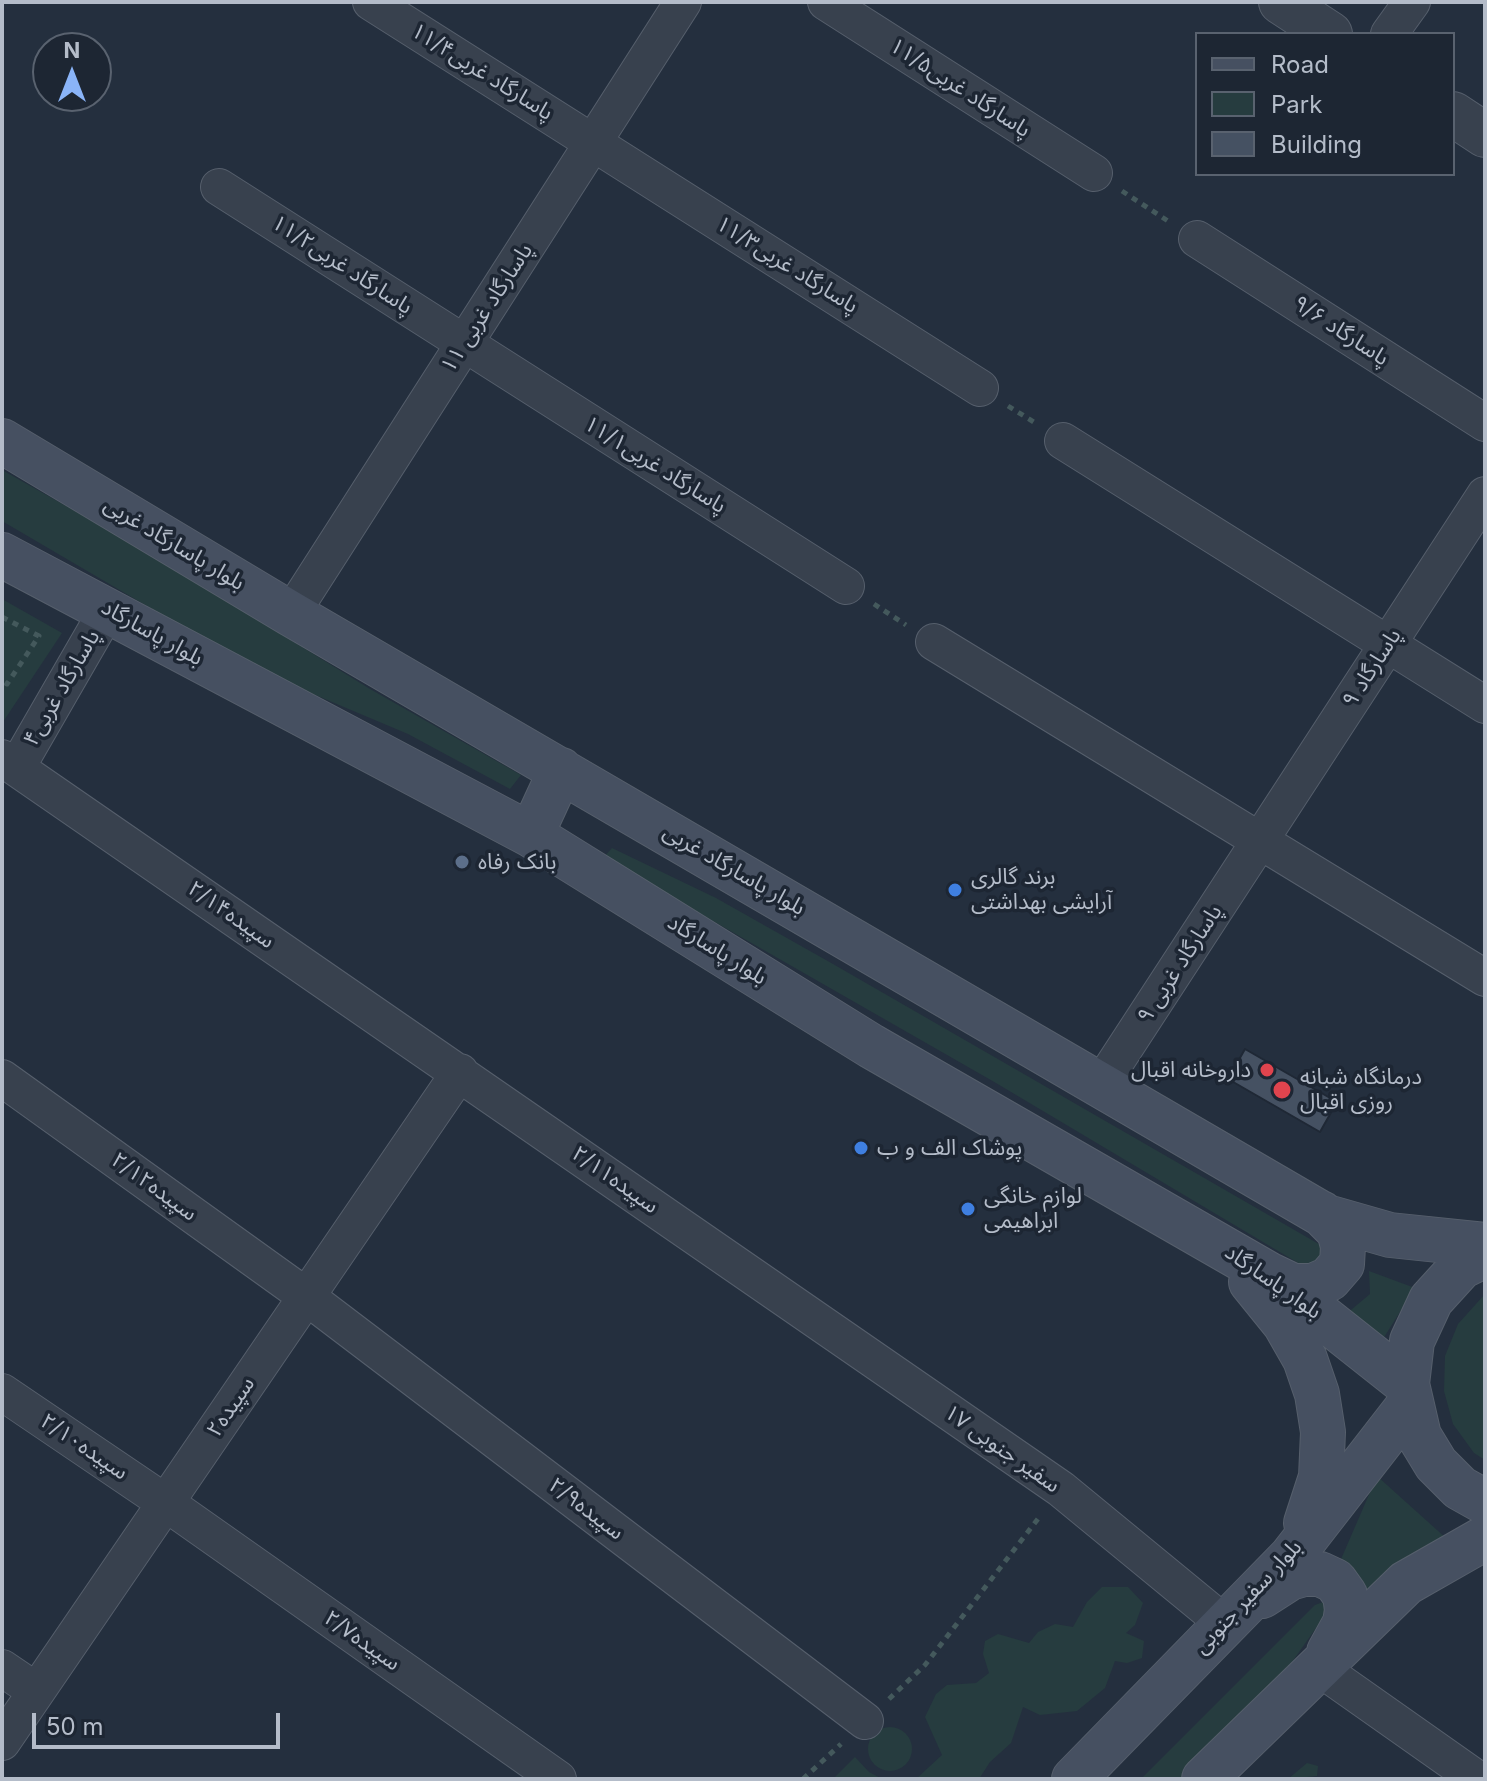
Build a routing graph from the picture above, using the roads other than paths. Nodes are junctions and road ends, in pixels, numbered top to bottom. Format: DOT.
graph roads {
  1 [pos="371,2"];
  2 [pos="683,2"];
  3 [pos="826,2"];
  4 [pos="1281,2"];
  5 [pos="1412,2"];
  6 [pos="1327,32"];
  7 [pos="1390,32"];
  8 [pos="1455,115"];
  9 [pos="1485,135"];
  10 [pos="593,143"];
  11 [pos="1094,173"];
  12 [pos="219,187"];
  13 [pos="1197,239"];
  14 [pos="464,344"];
  15 [pos="980,388"];
  16 [pos="1485,423"];
  17 [pos="2,441"];
  18 [pos="1063,441"];
  19 [pos="1485,495"];
  20 [pos="2,555"];
  21 [pos="846,586"];
  22 [pos="108,609"];
  23 [pos="291,614"];
  24 [pos="934,642"];
  25 [pos="1388,644"];
  26 [pos="1485,705"];
  27 [pos="9,763"];
  28 [pos="561,770"];
  29 [pos="531,835"];
  30 [pos="1260,841"];
  31 [pos="1485,978"];
  32 [pos="460,1072"];
  33 [pos="2,1078"];
  34 [pos="1100,1086"];
  35 [pos="1321,1213"];
  36 [pos="1485,1245"];
  37 [pos="1224,1248"];
  38 [pos="1485,1255"];
  39 [pos="1268,1274"];
  40 [pos="771,1288"];
  41 [pos="307,1297"];
  42 [pos="2,1392"];
  43 [pos="1408,1395"];
  44 [pos="1485,1502"];
  45 [pos="166,1503"];
  46 [pos="1485,1538"];
  47 [pos="1299,1544"];
  48 [pos="1224,1623"];
  49 [pos="1318,1667"];
  50 [pos="2,1668"];
  51 [pos="36,1691"];
  52 [pos="865,1721"];
  53 [pos="2,1742"];
  54 [pos="558,1779"];
  55 [pos="1074,1779"];
  56 [pos="1204,1779"];
  57 [pos="1477,1779"];
  1 -- 10 [label="street, پاسارگاد غربی۱۱/۴"];
  2 -- 10 [label="street, پاسارگاد غربی ۱۱"];
  3 -- 11 [label="street, پاسارگاد غربی۱۱/۵"];
  4 -- 6 [label="street"];
  5 -- 7 [label="street"];
  8 -- 9 [label="street"];
  10 -- 14 [label="street, پاسارگاد غربی ۱۱"];
  10 -- 15 [label="street, پاسارگاد غربی۱۱/۳"];
  12 -- 14 [label="street, پاسارگاد غربی۱۱/۲"];
  13 -- 16 [label="street, پاسارگاد ۹/۶"];
  14 -- 21 [label="street, پاسارگاد غربی۱۱/۱"];
  14 -- 23 [label="street, پاسارگاد غربی ۱۱"];
  17 -- 23 [label="main road, بلوار پاسارگاد غربی"];
  18 -- 25 [label="street"];
  19 -- 25 [label="street, پاسارگاد ۹"];
  20 -- 22 [label="main road, بلوار پاسارگاد"];
  22 -- 27 [label="street, پاسارگاد غربی۴"];
  22 -- 29 [label="main road, بلوار پاسارگاد"];
  23 -- 28 [label="main road, بلوار پاسارگاد غربی"];
  24 -- 30 [label="street"];
  25 -- 26 [label="street"];
  25 -- 30 [label="street, پاسارگاد ۹"];
  27 -- 32 [label="street, سپیده۲/۱۴"];
  28 -- 29 [label="main road"];
  28 -- 34 [label="main road, بلوار پاسارگاد غربی"];
  29 -- 37 [label="main road, بلوار پاسارگاد"];
  30 -- 31 [label="street"];
  30 -- 34 [label="street, پاسارگاد غربی ۹"];
  32 -- 40 [label="street, سپیده۲/۱۱"];
  32 -- 41 [label="street, سپیده۲"];
  33 -- 41 [label="street, سپیده۲/۱۲"];
  34 -- 35 [label="main road, بلوار پاسارگاد غربی"];
  35 -- 36 [label="main road, بلوار پاسارگاد غربی"];
  35 -- 39 [label="main road"];
  37 -- 39 [label="main road, بلوار پاسارگاد"];
  37 -- 47 [label="main road"];
  38 -- 43 [label="main road"];
  39 -- 43 [label="main road, بلوار پاسارگاد"];
  40 -- 48 [label="street, سفیر جنوبی ۱۷"];
  41 -- 45 [label="street, سپیده۲"];
  41 -- 52 [label="street, سپیده۲/۹"];
  42 -- 45 [label="street, سپیده۲/۱۰"];
  43 -- 44 [label="main road"];
  43 -- 47 [label="main road, بلوار سفیر جنوبی"];
  45 -- 51 [label="street, سپیده۲"];
  45 -- 54 [label="street, سپیده۲/۷"];
  46 -- 49 [label="main road"];
  47 -- 48 [label="main road, بلوار سفیر جنوبی"];
  48 -- 49 [label="main road"];
  48 -- 55 [label="main road, بلوار سفیر جنوبی"];
  49 -- 56 [label="main road"];
  49 -- 57 [label="street"];
  50 -- 51 [label="street"];
  51 -- 53 [label="street, سپیده۲"];
}
